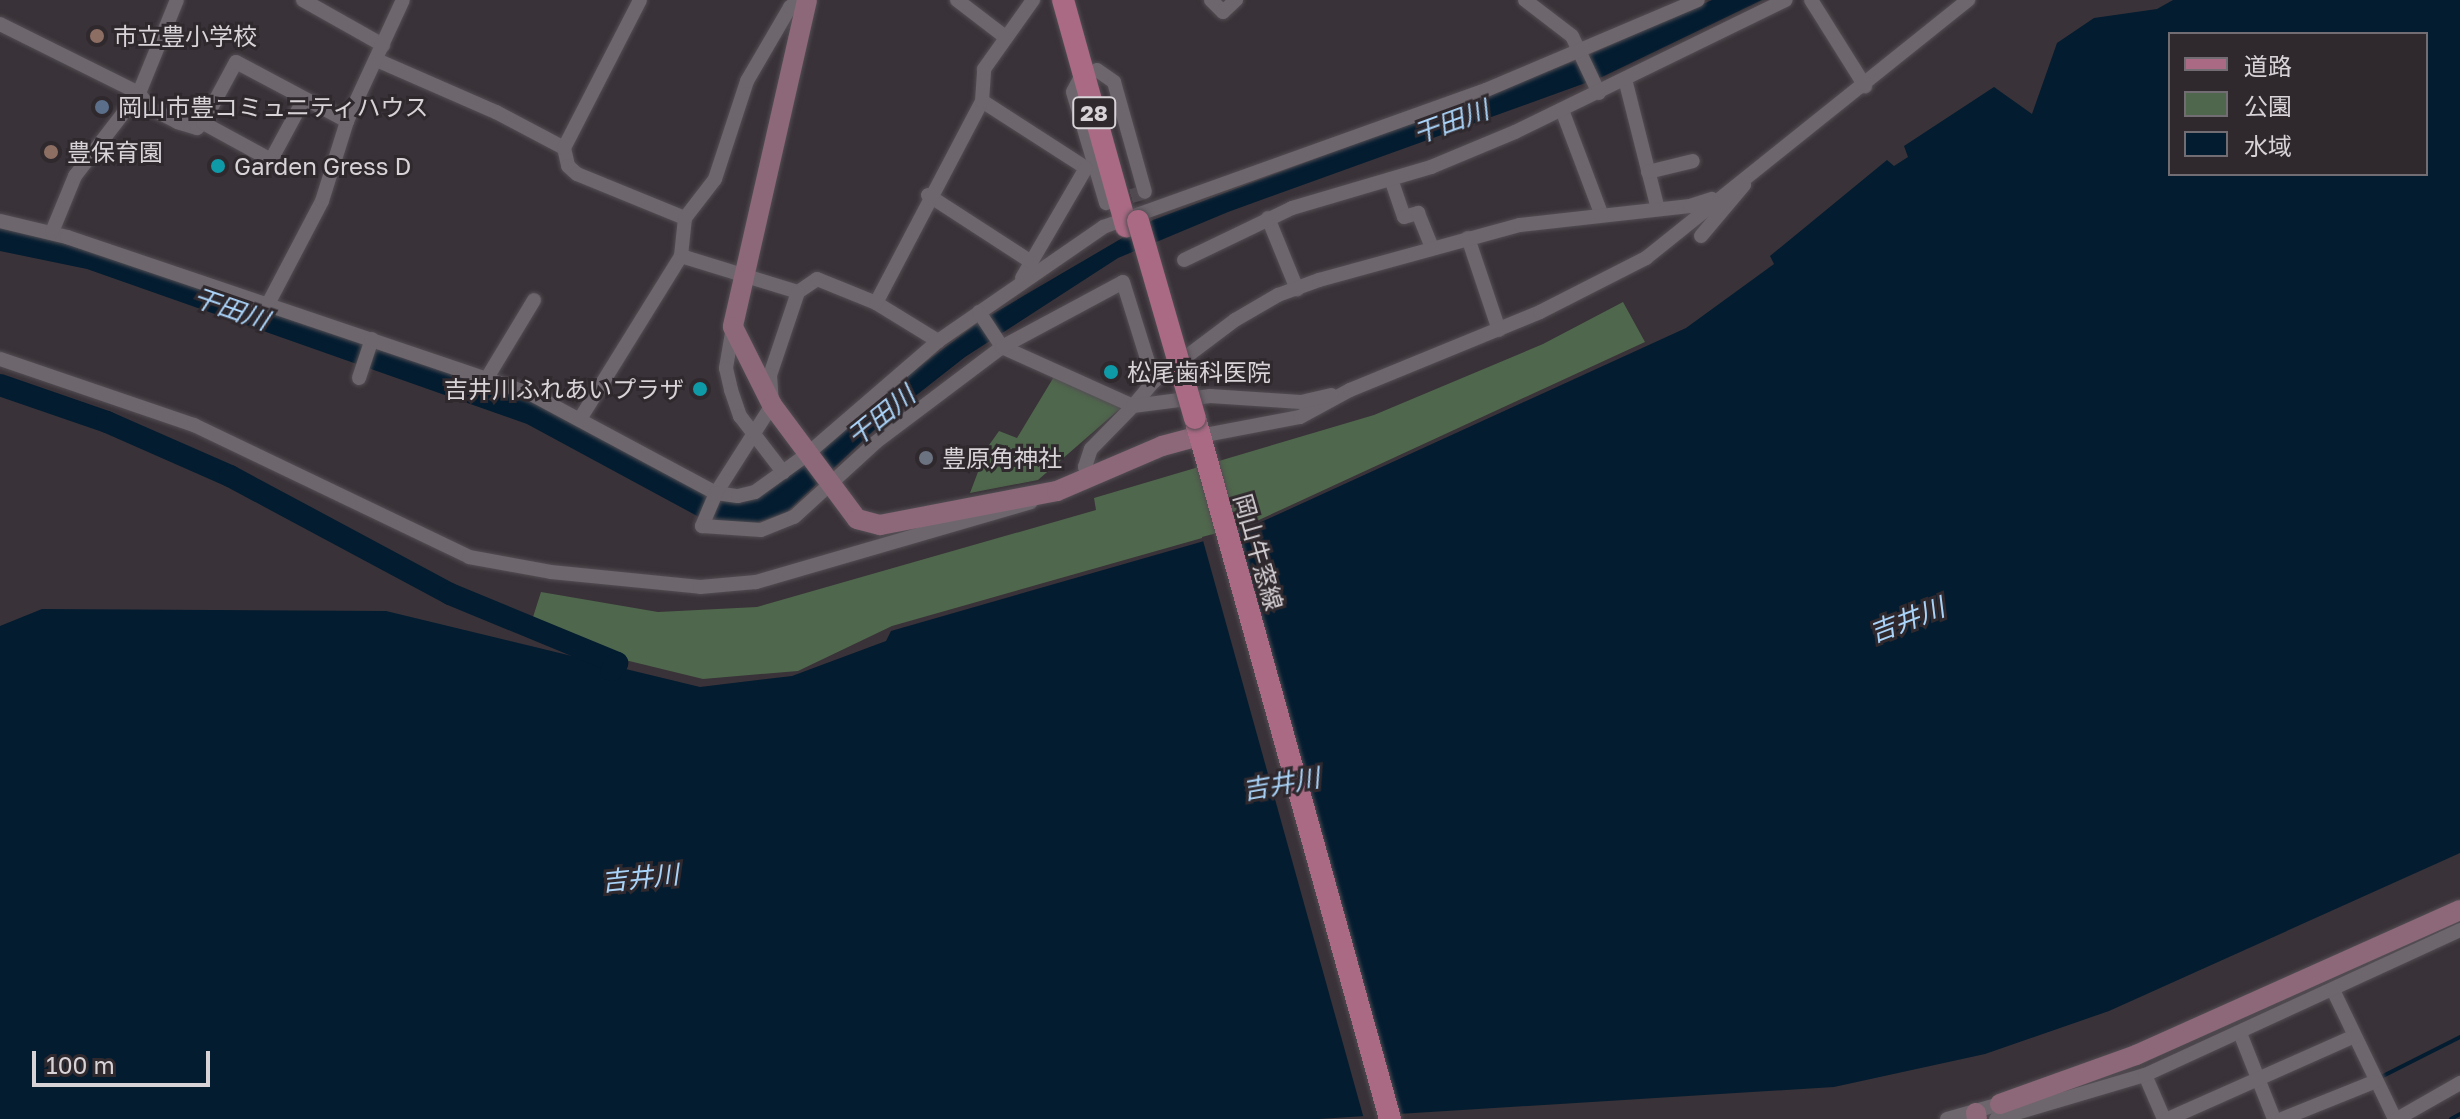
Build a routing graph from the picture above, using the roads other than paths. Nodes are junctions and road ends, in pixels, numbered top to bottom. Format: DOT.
graph roads {
  1 [pos="177,0"];
  2 [pos="303,0"];
  3 [pos="403,0"];
  4 [pos="640,0"];
  5 [pos="800,0"];
  6 [pos="807,0"];
  7 [pos="957,0"];
  8 [pos="1033,0"];
  9 [pos="1063,0"];
  10 [pos="1077,0"];
  11 [pos="1211,0"];
  12 [pos="1236,0"];
  13 [pos="1525,0"];
  14 [pos="1698,0"];
  15 [pos="1786,0"];
  16 [pos="1811,0"];
  17 [pos="1968,0"];
  18 [pos="0,24"];
  19 [pos="1004,36"];
  20 [pos="383,45"];
  21 [pos="1582,53"];
  22 [pos="379,61"];
  23 [pos="1090,72"];
  24 [pos="1625,79"];
  25 [pos="1865,86"];
  26 [pos="1598,90"];
  27 [pos="139,93"];
  28 [pos="304,99"];
  29 [pos="982,101"];
  30 [pos="1562,110"];
  31 [pos="347,121"];
  32 [pos="203,123"];
  33 [pos="564,148"];
  34 [pos="1693,161"];
  35 [pos="1089,165"];
  36 [pos="1648,172"];
  37 [pos="1755,172"];
  38 [pos="1391,179"];
  39 [pos="928,195"];
  40 [pos="1716,197"];
  41 [pos="1658,209"];
  42 [pos="1129,212"];
  43 [pos="1601,213"];
  44 [pos="685,218"];
  45 [pos="1268,218"];
  46 [pos="0,221"];
  47 [pos="52,232"];
  48 [pos="1701,236"];
  49 [pos="1468,238"];
  50 [pos="1432,248"];
  51 [pos="681,256"];
  52 [pos="1184,260"];
  53 [pos="1031,262"];
  54 [pos="744,277"];
  55 [pos="1020,282"];
  56 [pos="1297,289"];
  57 [pos="798,292"];
  58 [pos="534,300"];
  59 [pos="876,303"];
  60 [pos="268,304"];
  61 [pos="980,314"];
  62 [pos="733,327"];
  63 [pos="1499,330"];
  64 [pos="938,341"];
  65 [pos="372,342"];
  66 [pos="1000,345"];
  67 [pos="0,359"];
  68 [pos="360,376"];
  69 [pos="487,378"];
  70 [pos="1154,381"];
  71 [pos="1350,390"];
  72 [pos="772,405"];
  73 [pos="1133,406"];
  74 [pos="580,419"];
  75 [pos="751,431"];
  76 [pos="1193,439"];
  77 [pos="807,458"];
  78 [pos="783,472"];
  79 [pos="1089,478"];
  80 [pos="826,481"];
  81 [pos="1057,491"];
  82 [pos="715,495"];
  83 [pos="2460,910"];
  84 [pos="2460,930"];
  85 [pos="2333,990"];
  86 [pos="2240,1033"];
  87 [pos="2354,1036"];
  88 [pos="2145,1075"];
  89 [pos="2259,1079"];
  90 [pos="2374,1082"];
  91 [pos="2460,1083"];
  92 [pos="1987,1114"];
  93 [pos="1376,1119"];
  94 [pos="1390,1119"];
  95 [pos="1947,1119"];
  96 [pos="2166,1119"];
  97 [pos="2274,1119"];
  98 [pos="2282,1119"];
  99 [pos="2396,1119"];
  1 -- 27 [label="street"];
  2 -- 20 [label="street"];
  3 -- 20 [label="street"];
  4 -- 33 [label="street"];
  5 -- 44 [label="street"];
  6 -- 54 [label="street"];
  7 -- 19 [label="street"];
  8 -- 19 [label="street"];
  9 -- 23 [label="main road, 岡山牛窓線 / 28"];
  10 -- 23 [label="main road, 岡山牛窓線 / 28"];
  11 -- 12 [label="street"];
  13 -- 21 [label="street"];
  14 -- 21 [label="street"];
  15 -- 24 [label="street"];
  16 -- 25 [label="street"];
  17 -- 25 [label="street"];
  18 -- 27 [label="street"];
  19 -- 29 [label="street"];
  20 -- 22 [label="street"];
  21 -- 26 [label="street"];
  21 -- 42 [label="street"];
  22 -- 31 [label="street"];
  22 -- 33 [label="street"];
  23 -- 35 [label="street"];
  23 -- 42 [label="main road, 岡山牛窓線 / 28"];
  24 -- 26 [label="street"];
  24 -- 36 [label="street"];
  25 -- 37 [label="street"];
  26 -- 30 [label="street"];
  27 -- 32 [label="street"];
  27 -- 47 [label="street"];
  28 -- 31 [label="street"];
  28 -- 32 [label="street"];
  28 -- 32 [label="street"];
  29 -- 35 [label="street"];
  29 -- 39 [label="street"];
  30 -- 38 [label="street"];
  30 -- 43 [label="street"];
  31 -- 60 [label="street"];
  33 -- 44 [label="street"];
  34 -- 36 [label="street"];
  35 -- 42 [label="street"];
  35 -- 53 [label="street"];
  36 -- 41 [label="street"];
  37 -- 40 [label="street"];
  37 -- 48 [label="street"];
  38 -- 45 [label="street"];
  38 -- 50 [label="street"];
  39 -- 53 [label="street"];
  39 -- 59 [label="street"];
  40 -- 41 [label="street"];
  40 -- 63 [label="street"];
  41 -- 43 [label="street"];
  42 -- 55 [label="street"];
  42 -- 76 [label="main road, 岡山牛窓線 / 28, bridge"];
  43 -- 49 [label="street"];
  44 -- 51 [label="street"];
  45 -- 52 [label="street"];
  45 -- 56 [label="street"];
  46 -- 47 [label="street"];
  47 -- 60 [label="street"];
  49 -- 50 [label="street"];
  49 -- 63 [label="street"];
  50 -- 56 [label="street"];
  51 -- 54 [label="street"];
  51 -- 74 [label="street"];
  53 -- 55 [label="street"];
  54 -- 57 [label="street"];
  54 -- 62 [label="street"];
  55 -- 61 [label="street"];
  56 -- 70 [label="street"];
  57 -- 59 [label="street"];
  57 -- 72 [label="street"];
  58 -- 69 [label="street"];
  59 -- 64 [label="street"];
  60 -- 65 [label="street"];
  61 -- 64 [label="street"];
  61 -- 66 [label="street"];
  62 -- 72 [label="street"];
  62 -- 75 [label="street"];
  63 -- 71 [label="street"];
  64 -- 77 [label="street"];
  65 -- 68 [label="street"];
  65 -- 69 [label="street"];
  66 -- 70 [label="street"];
  66 -- 73 [label="street"];
  66 -- 80 [label="street"];
  67 -- 81 [label="street"];
  69 -- 74 [label="street"];
  70 -- 73 [label="street"];
  71 -- 73 [label="street"];
  71 -- 76 [label="street"];
  72 -- 75 [label="street"];
  72 -- 77 [label="street"];
  73 -- 79 [label="street"];
  74 -- 82 [label="street"];
  75 -- 78 [label="street"];
  75 -- 82 [label="street"];
  76 -- 79 [label="street"];
  76 -- 93 [label="main road, 岡山牛窓線 / 28"];
  76 -- 94 [label="main road, 岡山牛窓線 / 28"];
  77 -- 78 [label="street"];
  77 -- 80 [label="street"];
  78 -- 82 [label="street"];
  79 -- 81 [label="street"];
  80 -- 81 [label="street"];
  80 -- 82 [label="street"];
  83 -- 92 [label="street"];
  84 -- 85 [label="street"];
  85 -- 86 [label="street"];
  85 -- 87 [label="street"];
  86 -- 88 [label="street"];
  86 -- 89 [label="street"];
  87 -- 89 [label="street"];
  87 -- 90 [label="street"];
  88 -- 92 [label="street"];
  88 -- 96 [label="street"];
  89 -- 96 [label="street"];
  89 -- 97 [label="street"];
  90 -- 98 [label="street"];
  90 -- 99 [label="street"];
  91 -- 99 [label="street"];
  92 -- 95 [label="street"];
}
